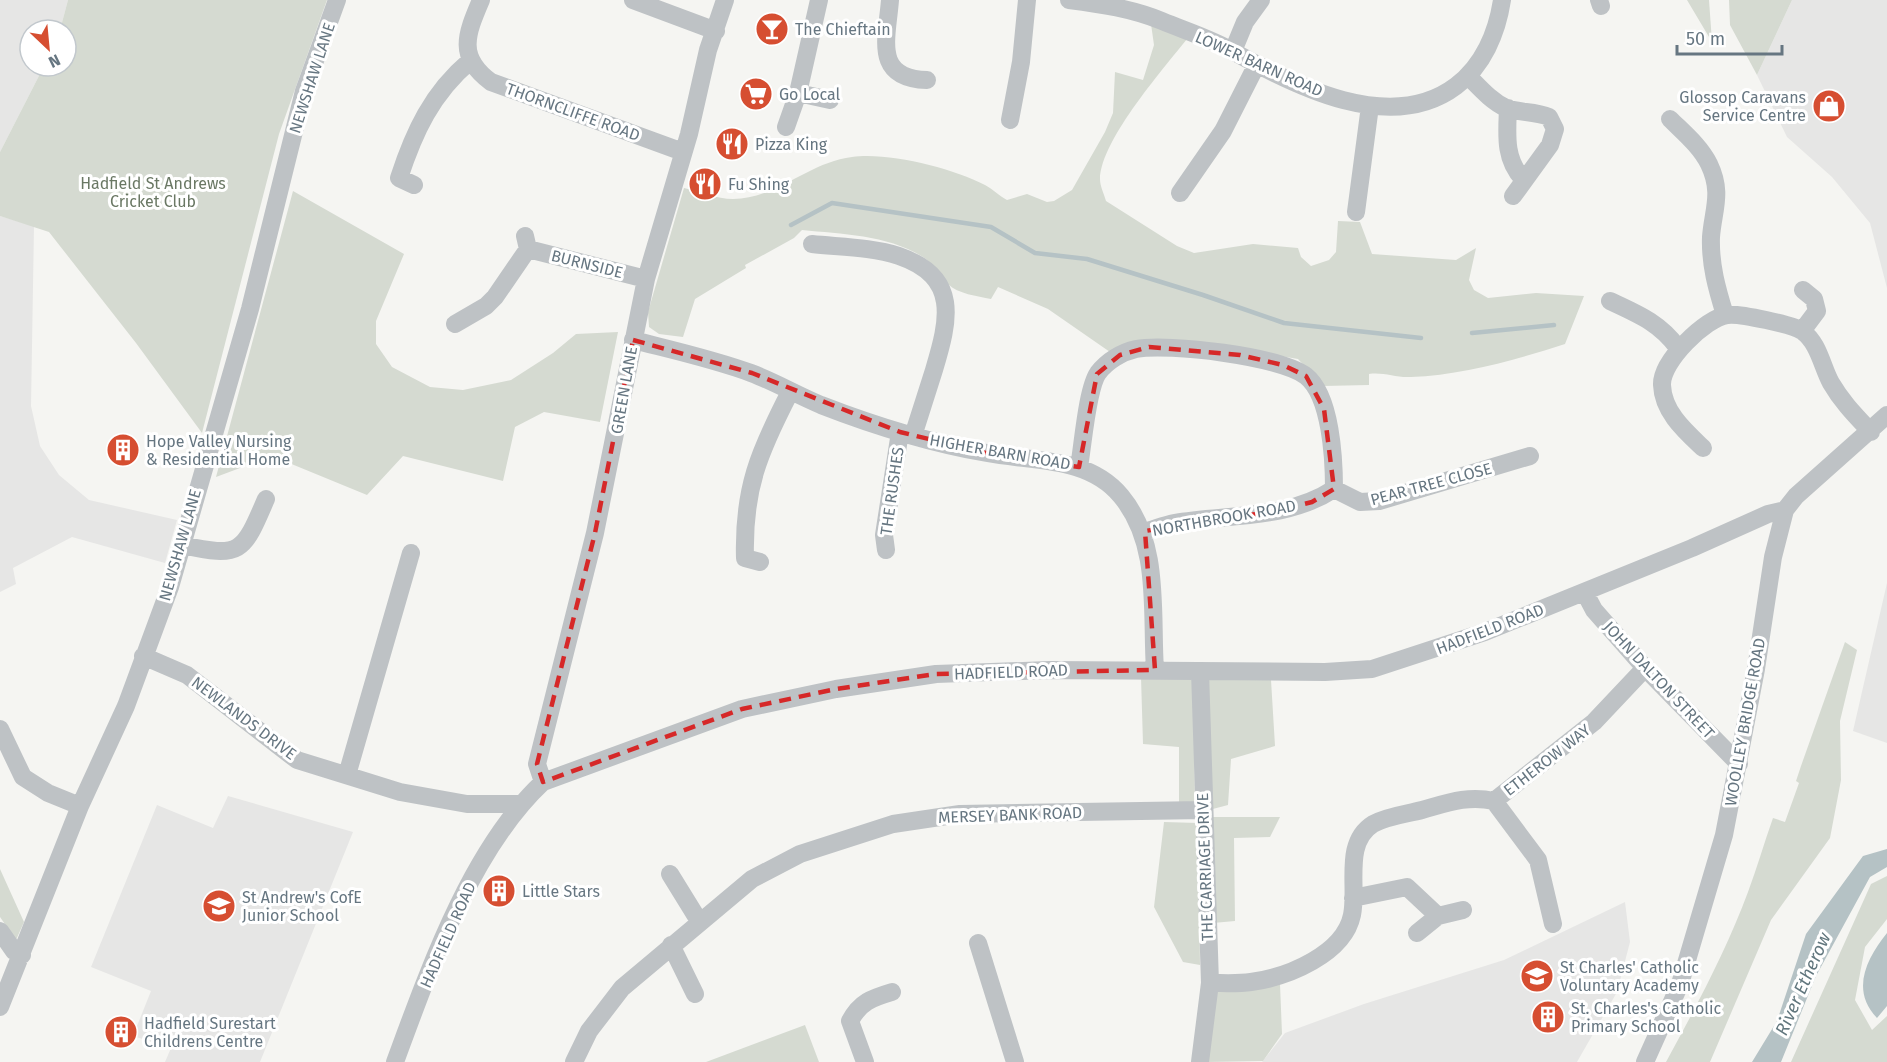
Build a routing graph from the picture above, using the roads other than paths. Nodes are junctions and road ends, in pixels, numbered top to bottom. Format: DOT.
graph roads {
  1 [pos="337,0"];
  2 [pos="480,0"];
  3 [pos="633,0"];
  4 [pos="725,0"];
  5 [pos="819,0"];
  6 [pos="890,0"];
  7 [pos="1027,0"];
  8 [pos="1069,0"];
  9 [pos="1261,0"];
  10 [pos="1502,0"];
  11 [pos="716,31"];
  12 [pos="1233,51"];
  13 [pos="470,61"];
  14 [pos="1256,66"];
  15 [pos="1468,76"];
  16 [pos="927,80"];
  17 [pos="798,93"];
  18 [pos="830,100"];
  19 [pos="1370,106"];
  20 [pos="1508,108"];
  21 [pos="1670,119"];
  22 [pos="1010,120"];
  23 [pos="786,127"];
  24 [pos="683,152"];
  25 [pos="1523,179"];
  26 [pos="414,184"];
  27 [pos="1180,193"];
  28 [pos="1513,196"];
  29 [pos="1356,212"];
  30 [pos="812,244"];
  31 [pos="646,279"];
  32 [pos="1803,290"];
  33 [pos="1610,301"];
  34 [pos="1725,315"];
  35 [pos="455,324"];
  36 [pos="1802,331"];
  37 [pos="633,340"];
  38 [pos="1678,348"];
  39 [pos="790,392"];
  40 [pos="1887,415"];
  41 [pos="1871,432"];
  42 [pos="906,434"];
  43 [pos="1703,448"];
  44 [pos="1530,456"];
  45 [pos="1079,466"];
  46 [pos="1335,489"];
  47 [pos="266,499"];
  48 [pos="1785,510"];
  49 [pos="1143,532"];
  50 [pos="182,545"];
  51 [pos="886,550"];
  52 [pos="411,553"];
  53 [pos="760,562"];
  54 [pos="1585,593"];
  55 [pos="143,656"];
  56 [pos="1645,668"];
  57 [pos="1155,670"];
  58 [pos="1200,671"];
  59 [pos="0,729"];
  60 [pos="1739,764"];
  61 [pos="346,775"];
  62 [pos="543,782"];
  63 [pos="1494,801"];
  64 [pos="519,804"];
  65 [pos="80,806"];
  66 [pos="1203,810"];
  67 [pos="670,874"];
  68 [pos="1353,898"];
  69 [pos="1463,910"];
  70 [pos="1438,916"];
  71 [pos="699,921"];
  72 [pos="1552,924"];
  73 [pos="0,931"];
  74 [pos="1417,933"];
  75 [pos="978,943"];
  76 [pos="671,945"];
  77 [pos="22,955"];
  78 [pos="1209,983"];
  79 [pos="892,992"];
  80 [pos="695,994"];
  81 [pos="0,1007"];
  82 [pos="395,1062"];
  83 [pos="574,1062"];
  84 [pos="865,1062"];
  85 [pos="1015,1062"];
  86 [pos="1200,1062"];
  87 [pos="1645,1062"];
  1 -- 50 [label="street, NEWSHAW LANE"];
  2 -- 13 [label="street"];
  3 -- 11 [label="street"];
  4 -- 11 [label="street, GREEN LANE"];
  5 -- 17 [label="street"];
  6 -- 16 [label="street"];
  7 -- 22 [label="street"];
  8 -- 12 [label="street, LOWER BARN ROAD"];
  9 -- 12 [label="street"];
  10 -- 15 [label="street, LOWER BARN ROAD"];
  11 -- 24 [label="street, GREEN LANE"];
  12 -- 14 [label="street, LOWER BARN ROAD"];
  13 -- 24 [label="street, THORNCLIFFE ROAD"];
  13 -- 26 [label="street"];
  14 -- 19 [label="street, LOWER BARN ROAD"];
  14 -- 27 [label="street"];
  15 -- 19 [label="street, LOWER BARN ROAD"];
  15 -- 20 [label="street"];
  17 -- 18 [label="street"];
  17 -- 23 [label="street"];
  19 -- 29 [label="street"];
  20 -- 25 [label="street"];
  20 -- 25 [label="street"];
  21 -- 34 [label="street"];
  24 -- 31 [label="street, GREEN LANE"];
  25 -- 28 [label="street"];
  30 -- 42 [label="street, THE RUSHES"];
  31 -- 35 [label="street, BURNSIDE"];
  31 -- 37 [label="street, GREEN LANE"];
  32 -- 36 [label="street"];
  33 -- 38 [label="street"];
  34 -- 36 [label="street"];
  34 -- 38 [label="street"];
  36 -- 41 [label="street"];
  37 -- 39 [label="street, HIGHER BARN ROAD"];
  37 -- 62 [label="street, GREEN LANE"];
  38 -- 43 [label="street"];
  39 -- 42 [label="street, HIGHER BARN ROAD"];
  39 -- 53 [label="street"];
  40 -- 41 [label="street, WOOLLEY BRIDGE ROAD"];
  41 -- 48 [label="street, WOOLLEY BRIDGE ROAD"];
  42 -- 45 [label="street, HIGHER BARN ROAD"];
  42 -- 51 [label="street, THE RUSHES"];
  44 -- 46 [label="street, PEAR TREE CLOSE"];
  45 -- 46 [label="street"];
  45 -- 49 [label="street, HIGHER BARN ROAD"];
  46 -- 49 [label="street, NORTHBROOK ROAD"];
  47 -- 50 [label="street"];
  48 -- 54 [label="street, HADFIELD ROAD"];
  48 -- 60 [label="street, WOOLLEY BRIDGE ROAD"];
  49 -- 57 [label="street, HIGHER BARN ROAD"];
  50 -- 55 [label="street, NEWSHAW LANE"];
  52 -- 61 [label="street"];
  54 -- 56 [label="street, JOHN DALTON STREET"];
  54 -- 58 [label="street, HADFIELD ROAD"];
  55 -- 61 [label="street, NEWLANDS DRIVE"];
  55 -- 65 [label="street, NEWSHAW LANE"];
  56 -- 60 [label="street, JOHN DALTON STREET"];
  56 -- 63 [label="street, ETHEROW WAY"];
  57 -- 58 [label="street, HADFIELD ROAD"];
  57 -- 62 [label="street, HADFIELD ROAD"];
  58 -- 66 [label="street, THE CARRIAGE DRIVE"];
  59 -- 65 [label="street"];
  60 -- 87 [label="street, WOOLLEY BRIDGE ROAD"];
  61 -- 64 [label="street, NEWLANDS DRIVE"];
  62 -- 64 [label="street, HADFIELD ROAD"];
  63 -- 68 [label="street, ETHEROW WAY"];
  63 -- 72 [label="street"];
  64 -- 82 [label="street, HADFIELD ROAD"];
  65 -- 77 [label="street, NEWSHAW LANE"];
  66 -- 71 [label="street, MERSEY BANK ROAD"];
  66 -- 78 [label="street, THE CARRIAGE DRIVE"];
  67 -- 71 [label="street"];
  68 -- 70 [label="street"];
  68 -- 78 [label="street, ETHEROW WAY"];
  69 -- 70 [label="street"];
  70 -- 74 [label="street"];
  71 -- 76 [label="street, MERSEY BANK ROAD"];
  73 -- 77 [label="street"];
  75 -- 85 [label="street"];
  76 -- 80 [label="street"];
  76 -- 83 [label="street, MERSEY BANK ROAD"];
  77 -- 81 [label="street, NEWSHAW LANE"];
  78 -- 86 [label="street, THE CARRIAGE DRIVE"];
  79 -- 84 [label="street"];
}
